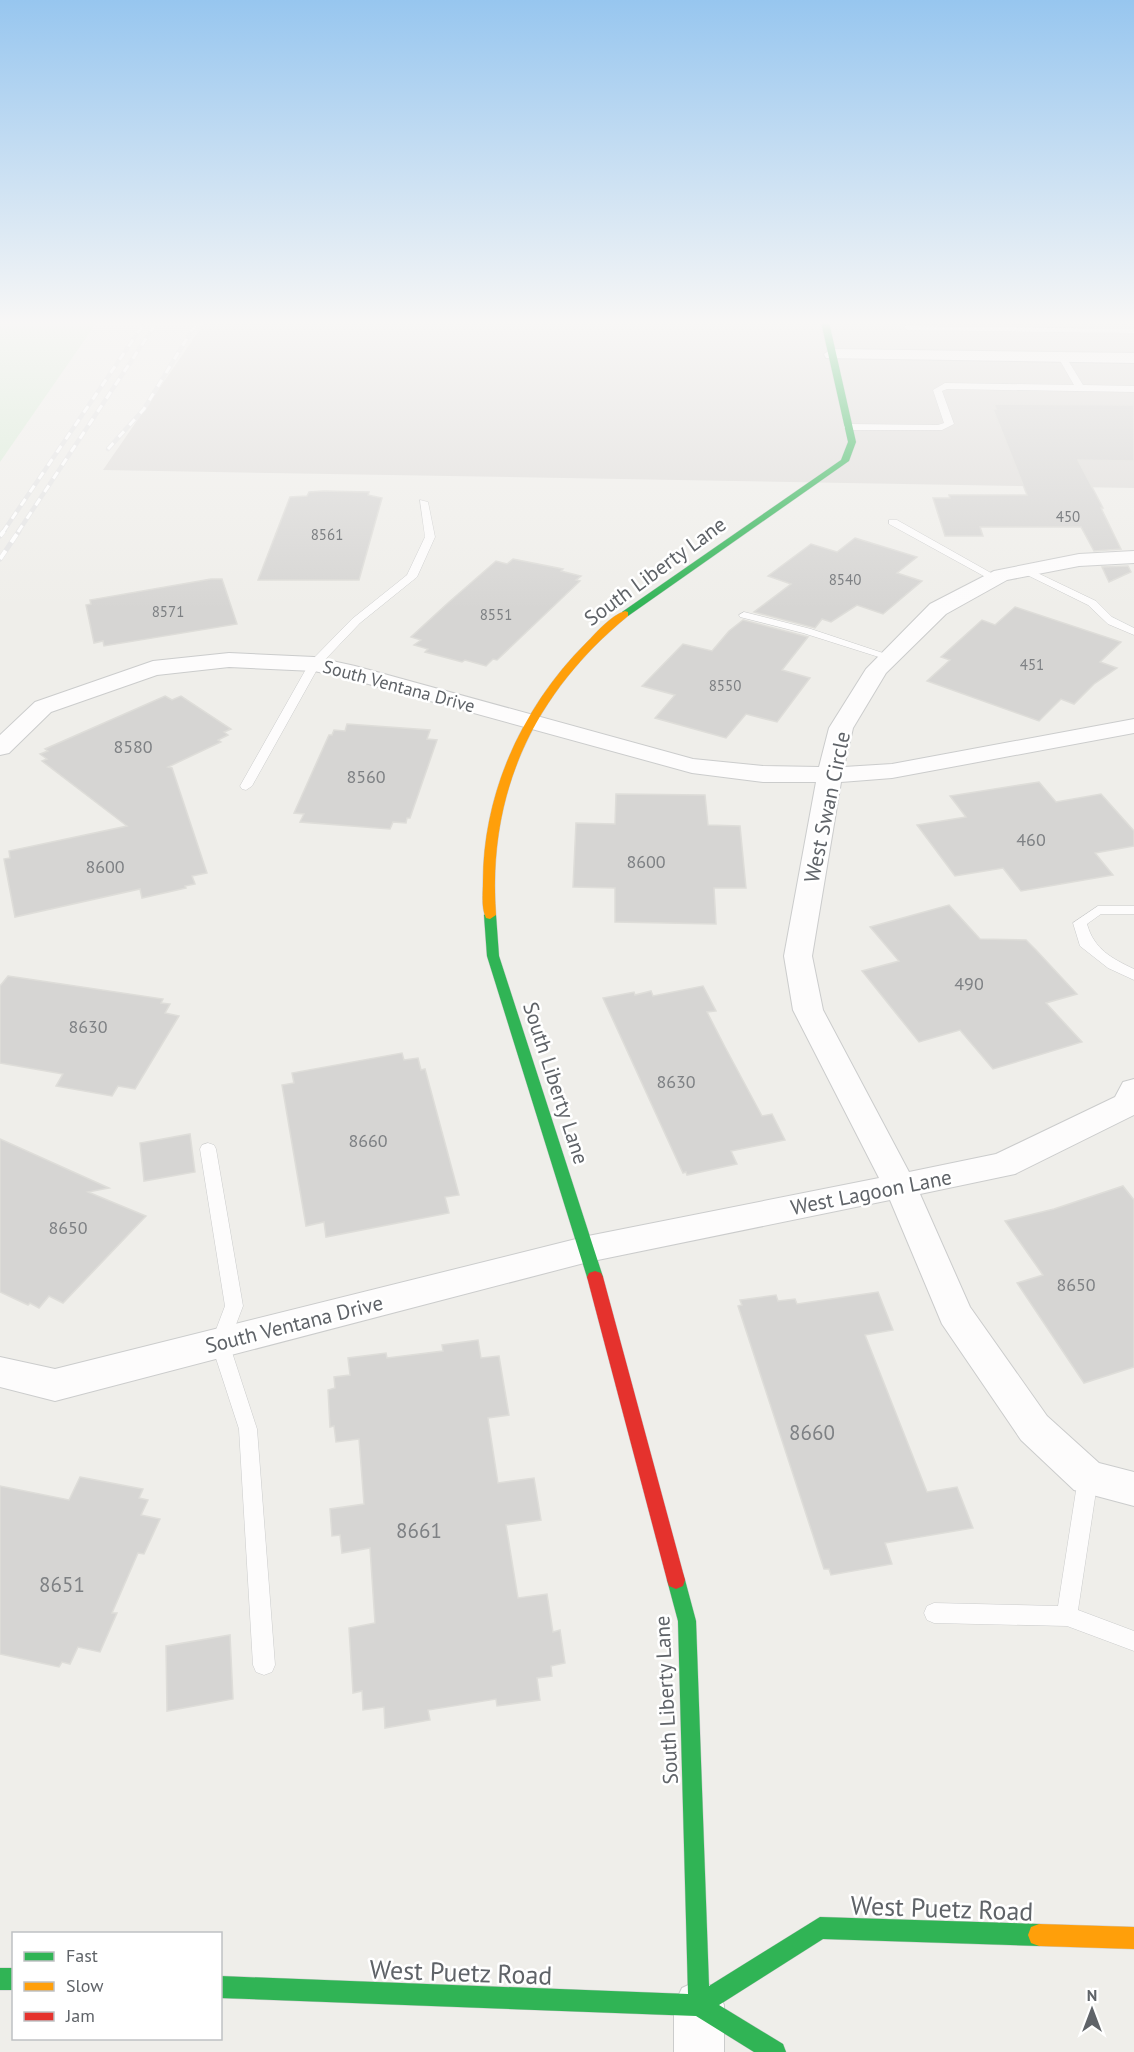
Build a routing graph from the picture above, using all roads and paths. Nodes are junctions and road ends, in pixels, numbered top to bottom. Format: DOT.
graph roads {
  1 [pos="846,418"];
  2 [pos="947,418"];
  3 [pos="848,427"];
  4 [pos="423,502"];
  5 [pos="893,522"];
  6 [pos="1134,557"];
  7 [pos="1025,570"];
  8 [pos="995,578"];
  9 [pos="744,615"];
  10 [pos="1134,632"];
  11 [pos="889,657"];
  12 [pos="314,664"];
  13 [pos="532,722"];
  14 [pos="1134,726"];
  15 [pos="0,748"];
  16 [pos="830,775"];
  17 [pos="246,786"];
  18 [pos="1134,910"];
  19 [pos="1134,975"];
  20 [pos="1132,1102"];
  21 [pos="208,1149"];
  22 [pos="900,1186"];
  23 [pos="588,1249"];
  24 [pos="220,1343"];
  25 [pos="0,1372"];
  26 [pos="1088,1478"];
  27 [pos="1134,1489"];
  28 [pos="934,1613"];
  29 [pos="1067,1616"];
  30 [pos="1134,1641"];
  31 [pos="264,1665"];
  32 [pos="1134,1938"];
  33 [pos="222,1987"];
  34 [pos="699,2029"];
  35 [pos="775,2052"];
  1 -- 3 [label="street, South Liberty Lane"];
  2 -- 3 [label="lane"];
  3 -- 13 [label="street, South Liberty Lane"];
  4 -- 12 [label="lane"];
  5 -- 8 [label="lane"];
  6 -- 7 [label="street, West Swan Circle"];
  7 -- 8 [label="street, West Swan Circle"];
  7 -- 10 [label="lane"];
  8 -- 11 [label="street, West Swan Circle"];
  9 -- 11 [label="lane"];
  11 -- 16 [label="street, West Swan Circle"];
  12 -- 13 [label="street, South Ventana Drive"];
  12 -- 15 [label="street, South Ventana Drive"];
  12 -- 17 [label="lane"];
  13 -- 16 [label="street, South Ventana Drive"];
  13 -- 23 [label="street, South Liberty Lane"];
  14 -- 16 [label="street, South Ventana Drive"];
  16 -- 22 [label="street, West Swan Circle"];
  18 -- 19 [label="lane"];
  20 -- 22 [label="street, West Lagoon Lane"];
  21 -- 24 [label="lane"];
  22 -- 23 [label="street, West Lagoon Lane"];
  22 -- 26 [label="street, West Swan Circle"];
  23 -- 24 [label="street, South Ventana Drive"];
  23 -- 34 [label="street, South Liberty Lane"];
  24 -- 25 [label="street, South Ventana Drive"];
  24 -- 31 [label="lane"];
  26 -- 27 [label="street"];
  26 -- 29 [label="lane"];
  28 -- 29 [label="lane"];
  29 -- 30 [label="lane"];
  32 -- 34 [label="street, West Puetz Road"];
  33 -- 34 [label="street, West Puetz Road"];
  34 -- 35 [label="street, West Puetz Road"];
}
